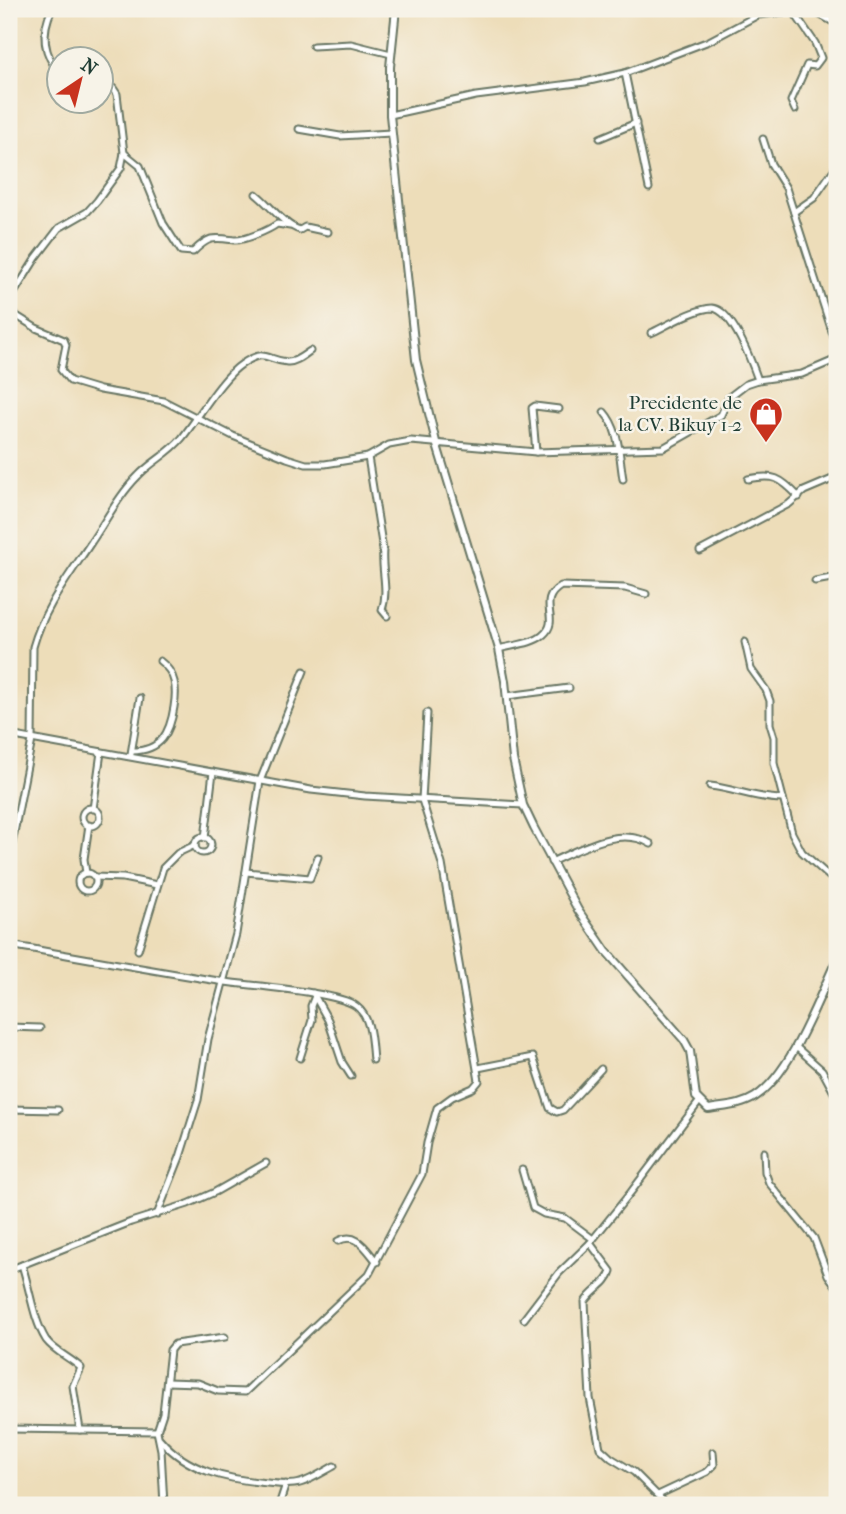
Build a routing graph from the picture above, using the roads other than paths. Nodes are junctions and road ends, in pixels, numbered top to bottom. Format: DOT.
graph roads {
  1 [pos="52,9"];
  2 [pos="396,9"];
  3 [pos="815,10"];
  4 [pos="793,11"];
  5 [pos="837,24"];
  6 [pos="313,46"];
  7 [pos="46,47"];
  8 [pos="391,54"];
  9 [pos="625,74"];
  10 [pos="116,92"];
  11 [pos="795,110"];
  12 [pos="390,115"];
  13 [pos="636,123"];
  14 [pos="299,129"];
  15 [pos="391,133"];
  16 [pos="600,138"];
  17 [pos="763,139"];
  18 [pos="124,153"];
  19 [pos="837,165"];
  20 [pos="649,188"];
  21 [pos="256,194"];
  22 [pos="794,212"];
  23 [pos="290,226"];
  24 [pos="328,232"];
  25 [pos="9,302"];
  26 [pos="9,311"];
  27 [pos="651,333"];
  28 [pos="837,347"];
  29 [pos="310,351"];
  30 [pos="837,359"];
  31 [pos="758,380"];
  32 [pos="558,409"];
  33 [pos="604,412"];
  34 [pos="199,417"];
  35 [pos="436,442"];
  36 [pos="619,451"];
  37 [pos="536,452"];
  38 [pos="368,457"];
  39 [pos="837,477"];
  40 [pos="623,479"];
  41 [pos="748,479"];
  42 [pos="799,497"];
  43 [pos="700,551"];
  44 [pos="837,577"];
  45 [pos="814,581"];
  46 [pos="646,594"];
  47 [pos="387,616"];
  48 [pos="745,642"];
  49 [pos="499,649"];
  50 [pos="160,661"];
  51 [pos="304,671"];
  52 [pos="569,688"];
  53 [pos="507,696"];
  54 [pos="141,698"];
  55 [pos="427,713"];
  56 [pos="9,735"];
  57 [pos="32,740"];
  58 [pos="102,752"];
  59 [pos="131,754"];
  60 [pos="213,772"];
  61 [pos="260,781"];
  62 [pos="710,786"];
  63 [pos="783,799"];
  64 [pos="422,800"];
  65 [pos="523,804"];
  66 [pos="93,809"];
  67 [pos="89,825"];
  68 [pos="205,838"];
  69 [pos="651,844"];
  70 [pos="195,845"];
  71 [pos="318,857"];
  72 [pos="9,859"];
  73 [pos="551,862"];
  74 [pos="246,872"];
  75 [pos="86,873"];
  76 [pos="94,877"];
  77 [pos="157,885"];
  78 [pos="837,887"];
  79 [pos="9,945"];
  80 [pos="138,950"];
  81 [pos="837,959"];
  82 [pos="224,982"];
  83 [pos="314,995"];
  84 [pos="9,1027"];
  85 [pos="40,1028"];
  86 [pos="796,1047"];
  87 [pos="300,1058"];
  88 [pos="373,1060"];
  89 [pos="478,1068"];
  90 [pos="601,1069"];
  91 [pos="351,1076"];
  92 [pos="837,1098"];
  93 [pos="699,1102"];
  94 [pos="9,1109"];
  95 [pos="58,1110"];
  96 [pos="764,1153"];
  97 [pos="266,1163"];
  98 [pos="522,1170"];
  99 [pos="157,1215"];
  100 [pos="338,1241"];
  101 [pos="591,1241"];
  102 [pos="377,1262"];
  103 [pos="22,1265"];
  104 [pos="9,1270"];
  105 [pos="837,1287"];
  106 [pos="524,1319"];
  107 [pos="225,1337"];
  108 [pos="167,1382"];
  109 [pos="9,1429"];
  110 [pos="80,1430"];
  111 [pos="158,1434"];
  112 [pos="713,1452"];
  113 [pos="334,1466"];
  114 [pos="286,1485"];
  115 [pos="658,1495"];
  116 [pos="164,1505"];
  117 [pos="279,1505"];
  118 [pos="667,1505"];
  1 -- 7 [label="street"];
  2 -- 8 [label="street"];
  3 -- 4 [label="street"];
  3 -- 5 [label="street"];
  4 -- 9 [label="street"];
  4 -- 11 [label="street"];
  6 -- 8 [label="street"];
  8 -- 12 [label="street"];
  9 -- 12 [label="street"];
  9 -- 13 [label="street"];
  10 -- 18 [label="street"];
  12 -- 15 [label="street"];
  13 -- 16 [label="street"];
  13 -- 20 [label="street"];
  14 -- 15 [label="street"];
  15 -- 35 [label="street"];
  17 -- 22 [label="street"];
  18 -- 23 [label="street"];
  18 -- 25 [label="street"];
  19 -- 22 [label="street"];
  21 -- 23 [label="street"];
  22 -- 28 [label="street"];
  23 -- 24 [label="street"];
  26 -- 34 [label="street"];
  27 -- 31 [label="street"];
  29 -- 34 [label="street"];
  30 -- 31 [label="street"];
  31 -- 36 [label="street"];
  32 -- 37 [label="street"];
  33 -- 36 [label="street"];
  34 -- 38 [label="street"];
  34 -- 57 [label="street"];
  35 -- 37 [label="street"];
  35 -- 38 [label="street"];
  35 -- 49 [label="street"];
  36 -- 37 [label="street"];
  36 -- 40 [label="street"];
  38 -- 47 [label="street"];
  39 -- 42 [label="street"];
  41 -- 42 [label="street"];
  42 -- 43 [label="street"];
  44 -- 45 [label="street"];
  46 -- 49 [label="street"];
  48 -- 63 [label="street"];
  49 -- 53 [label="street"];
  50 -- 59 [label="street"];
  51 -- 61 [label="street"];
  52 -- 53 [label="street"];
  53 -- 65 [label="street"];
  54 -- 59 [label="street"];
  55 -- 64 [label="street"];
  56 -- 57 [label="street"];
  57 -- 58 [label="street"];
  57 -- 72 [label="street"];
  58 -- 59 [label="street"];
  58 -- 66 [label="street"];
  59 -- 60 [label="street"];
  60 -- 61 [label="street"];
  60 -- 68 [label="street"];
  61 -- 64 [label="street"];
  61 -- 74 [label="street"];
  62 -- 63 [label="street"];
  63 -- 78 [label="street"];
  64 -- 65 [label="street"];
  64 -- 89 [label="street"];
  65 -- 73 [label="street"];
  66 -- 67 [label="street"];
  66 -- 67 [label="street"];
  67 -- 75 [label="street"];
  68 -- 70 [label="street"];
  68 -- 70 [label="street"];
  69 -- 73 [label="street"];
  70 -- 77 [label="street"];
  71 -- 74 [label="street"];
  73 -- 93 [label="street"];
  74 -- 82 [label="street"];
  75 -- 76 [label="street"];
  75 -- 76 [label="street"];
  76 -- 77 [label="street"];
  77 -- 80 [label="street"];
  79 -- 82 [label="street"];
  81 -- 86 [label="street"];
  82 -- 83 [label="street"];
  82 -- 99 [label="street"];
  83 -- 87 [label="street"];
  83 -- 88 [label="street"];
  83 -- 91 [label="street"];
  84 -- 85 [label="street"];
  86 -- 92 [label="street"];
  86 -- 93 [label="street"];
  89 -- 90 [label="street"];
  89 -- 102 [label="street"];
  93 -- 101 [label="street"];
  94 -- 95 [label="street"];
  96 -- 105 [label="street"];
  97 -- 99 [label="street"];
  98 -- 101 [label="street"];
  99 -- 103 [label="street"];
  100 -- 102 [label="street"];
  101 -- 106 [label="street"];
  101 -- 115 [label="street"];
  102 -- 108 [label="street"];
  103 -- 104 [label="street"];
  103 -- 110 [label="street"];
  107 -- 108 [label="street"];
  108 -- 111 [label="street"];
  109 -- 110 [label="street"];
  110 -- 111 [label="street"];
  111 -- 114 [label="street"];
  111 -- 116 [label="street"];
  112 -- 115 [label="street"];
  113 -- 114 [label="street"];
  114 -- 117 [label="street"];
  115 -- 118 [label="street"];
}
